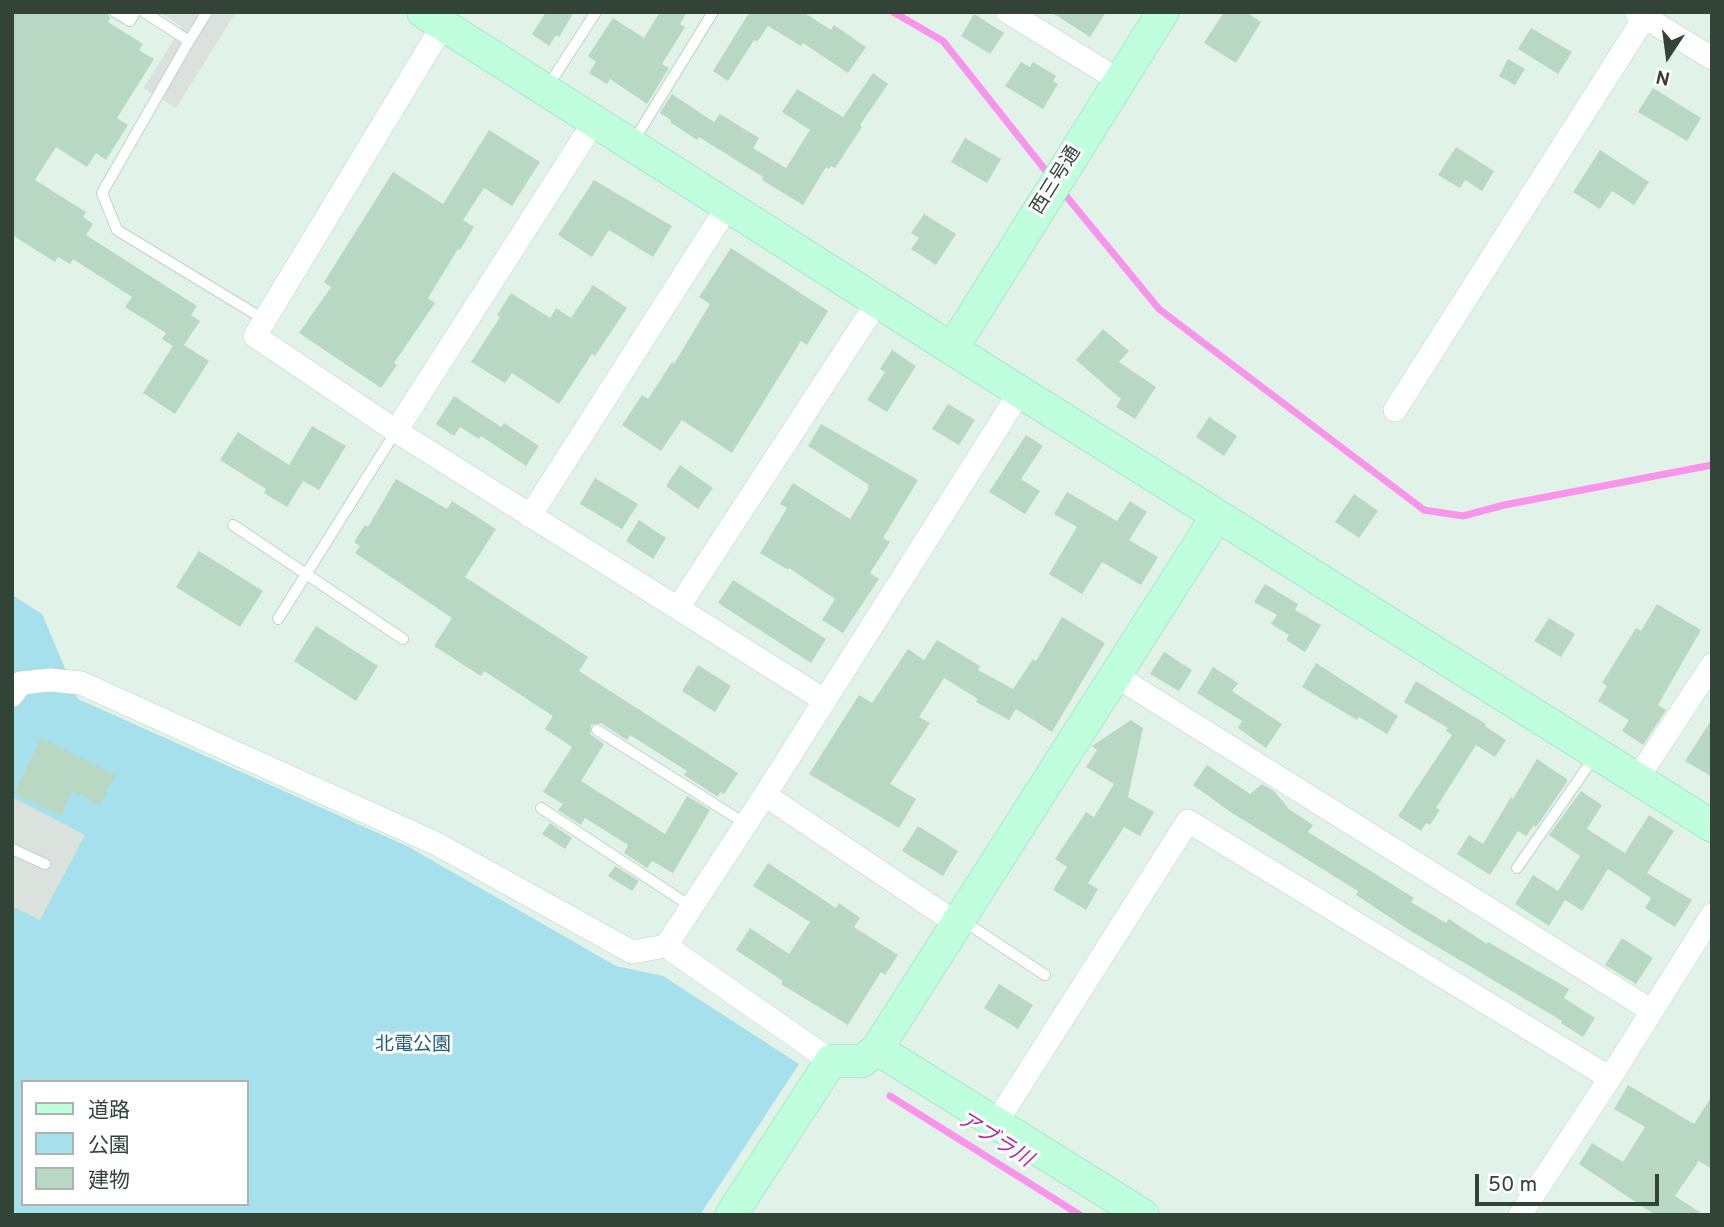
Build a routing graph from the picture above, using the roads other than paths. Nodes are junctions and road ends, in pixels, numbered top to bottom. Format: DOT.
graph roads {
  1 [pos="115,12"];
  2 [pos="135,12"];
  3 [pos="144,12"];
  4 [pos="207,12"];
  5 [pos="596,12"];
  6 [pos="713,12"];
  7 [pos="1008,12"];
  8 [pos="1163,12"];
  9 [pos="1643,14"];
  10 [pos="433,19"];
  11 [pos="189,41"];
  12 [pos="1712,58"];
  13 [pos="1120,81"];
  14 [pos="545,90"];
  15 [pos="594,122"];
  16 [pos="631,145"];
  17 [pos="728,206"];
  18 [pos="878,301"];
  19 [pos="265,320"];
  20 [pos="951,349"];
  21 [pos="1020,392"];
  22 [pos="1395,410"];
  23 [pos="396,431"];
  24 [pos="530,516"];
  25 [pos="1217,516"];
  26 [pos="233,525"];
  27 [pos="306,574"];
  28 [pos="678,608"];
  29 [pos="278,619"];
  30 [pos="403,639"];
  31 [pos="1712,665"];
  32 [pos="1116,676"];
  33 [pos="12,695"];
  34 [pos="824,700"];
  35 [pos="597,730"];
  36 [pos="1596,754"];
  37 [pos="1637,779"];
  38 [pos="765,795"];
  39 [pos="541,808"];
  40 [pos="746,824"];
  41 [pos="1712,826"];
  42 [pos="12,849"];
  43 [pos="45,864"];
  44 [pos="1517,868"];
  45 [pos="692,907"];
  46 [pos="1712,915"];
  47 [pos="957,921"];
  48 [pos="666,946"];
  49 [pos="1045,975"];
  50 [pos="1651,1011"];
  51 [pos="877,1049"];
  52 [pos="831,1061"];
  53 [pos="1610,1077"];
  54 [pos="996,1123"];
  55 [pos="731,1215"];
  56 [pos="1143,1215"];
  57 [pos="1520,1215"];
  1 -- 2 [label="lane"];
  3 -- 11 [label="lane"];
  4 -- 11 [label="lane"];
  5 -- 14 [label="lane"];
  6 -- 16 [label="lane"];
  7 -- 13 [label="street"];
  8 -- 13 [label="street, 西三号通"];
  9 -- 12 [label="street"];
  9 -- 22 [label="street"];
  10 -- 14 [label="street"];
  10 -- 19 [label="street"];
  11 -- 19 [label="lane"];
  13 -- 20 [label="street, 西三号通"];
  14 -- 15 [label="street"];
  15 -- 16 [label="street"];
  15 -- 23 [label="street"];
  16 -- 17 [label="street"];
  17 -- 18 [label="street"];
  17 -- 24 [label="street"];
  18 -- 20 [label="street"];
  18 -- 28 [label="street"];
  19 -- 23 [label="street"];
  20 -- 21 [label="street"];
  21 -- 25 [label="street"];
  21 -- 34 [label="street"];
  23 -- 24 [label="street"];
  23 -- 27 [label="lane"];
  24 -- 28 [label="street"];
  25 -- 32 [label="street"];
  25 -- 36 [label="street"];
  26 -- 27 [label="lane"];
  27 -- 29 [label="lane"];
  27 -- 30 [label="lane"];
  28 -- 34 [label="street"];
  31 -- 37 [label="street"];
  32 -- 47 [label="street"];
  32 -- 50 [label="street"];
  33 -- 48 [label="street"];
  34 -- 38 [label="street"];
  35 -- 40 [label="lane"];
  36 -- 37 [label="street"];
  36 -- 44 [label="lane"];
  37 -- 41 [label="street"];
  38 -- 40 [label="street"];
  38 -- 47 [label="street"];
  39 -- 45 [label="lane"];
  40 -- 45 [label="street"];
  42 -- 43 [label="lane"];
  45 -- 48 [label="street"];
  46 -- 50 [label="street"];
  47 -- 49 [label="lane"];
  47 -- 51 [label="street"];
  48 -- 52 [label="street"];
  50 -- 53 [label="street"];
  51 -- 52 [label="street"];
  51 -- 54 [label="street"];
  52 -- 55 [label="street"];
  53 -- 54 [label="street"];
  53 -- 57 [label="street"];
  54 -- 56 [label="street"];
}
